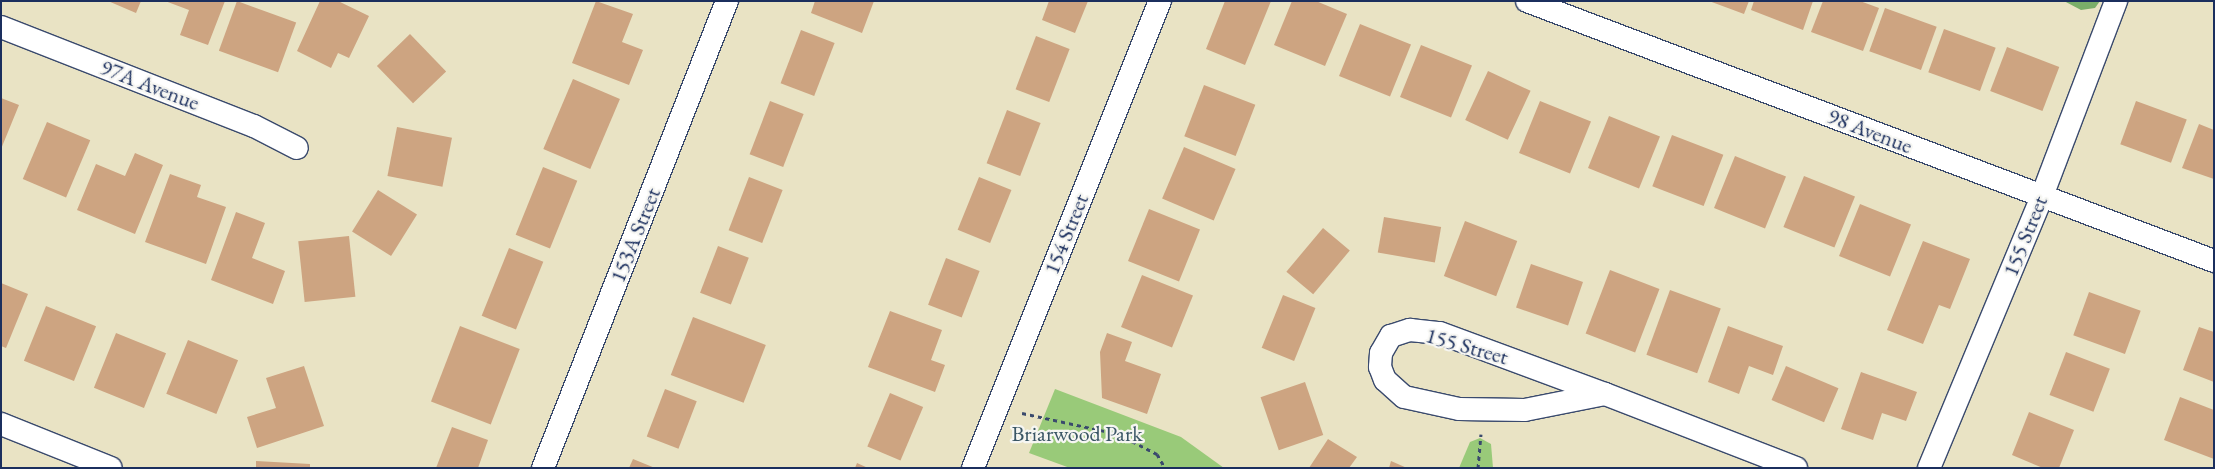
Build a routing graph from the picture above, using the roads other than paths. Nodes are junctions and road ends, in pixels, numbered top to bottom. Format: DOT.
graph roads {
  1 [pos="727,1"];
  2 [pos="1160,1"];
  3 [pos="1527,1"];
  4 [pos="2116,1"];
  5 [pos="1,27"];
  6 [pos="297,148"];
  7 [pos="2042,196"];
  8 [pos="2214,261"];
  9 [pos="1605,394"];
  10 [pos="1,424"];
  11 [pos="111,468"];
  12 [pos="542,468"];
  13 [pos="973,468"];
  14 [pos="1796,468"];
  15 [pos="1929,468"];
  1 -- 12 [label="street, 153A Street"];
  2 -- 13 [label="street, 154 Street"];
  3 -- 7 [label="street, 98 Avenue"];
  4 -- 7 [label="street, 155 Street"];
  5 -- 6 [label="street, 97A Avenue"];
  7 -- 8 [label="street, 98 Avenue"];
  7 -- 15 [label="street, 155 Street"];
  9 -- 9 [label="street, 155 Street"];
  9 -- 14 [label="street, 155 Street"];
  10 -- 11 [label="street"];
}
